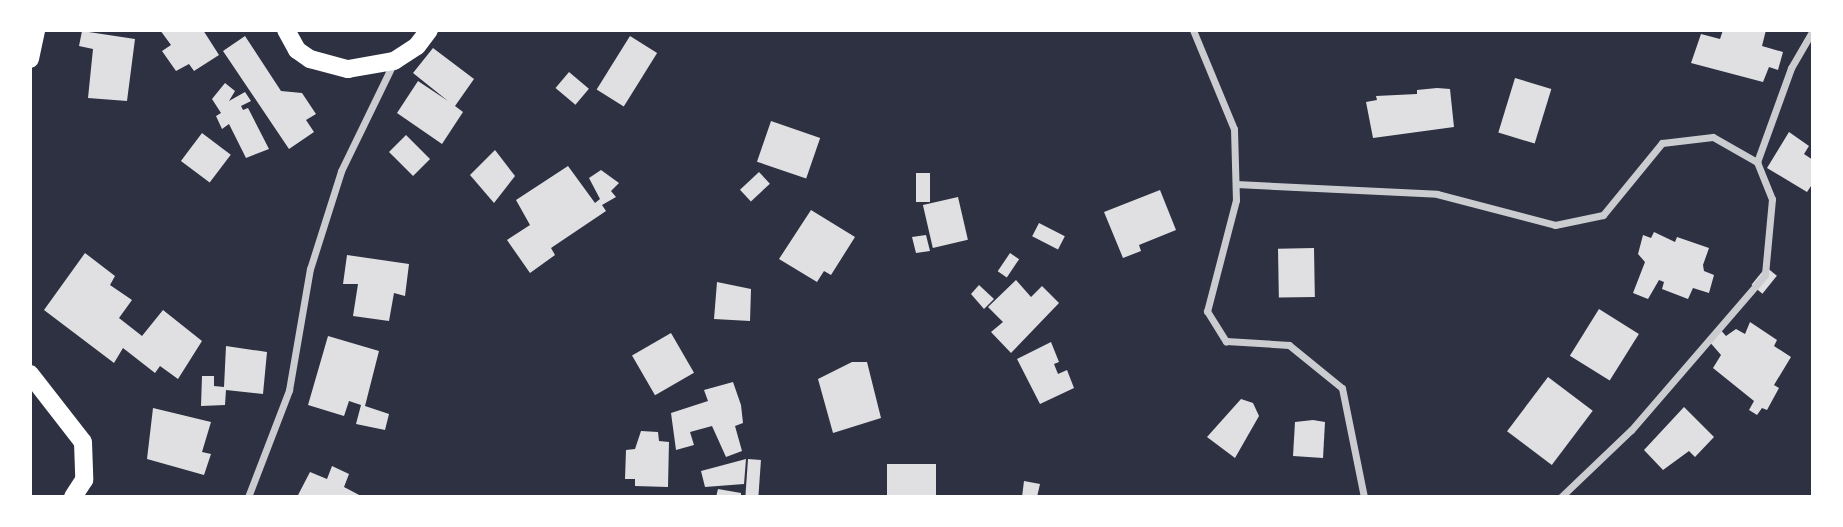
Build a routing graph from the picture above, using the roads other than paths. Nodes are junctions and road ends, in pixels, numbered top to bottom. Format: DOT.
graph roads {
  1 [pos="36,30"];
  2 [pos="286,30"];
  3 [pos="429,30"];
  4 [pos="1193,30"];
  5 [pos="1813,30"];
  6 [pos="30,59"];
  7 [pos="394,61"];
  8 [pos="1757,162"];
  9 [pos="1236,184"];
  10 [pos="30,374"];
  11 [pos="1564,496"];
  12 [pos="73,497"];
  13 [pos="248,497"];
  14 [pos="1364,497"];
  1 -- 6 [label="main road"];
  2 -- 7 [label="main road"];
  3 -- 7 [label="main road"];
  4 -- 9 [label="street"];
  5 -- 8 [label="street"];
  7 -- 13 [label="street"];
  8 -- 9 [label="street"];
  8 -- 11 [label="street"];
  9 -- 14 [label="street"];
  10 -- 12 [label="main road"];
}
